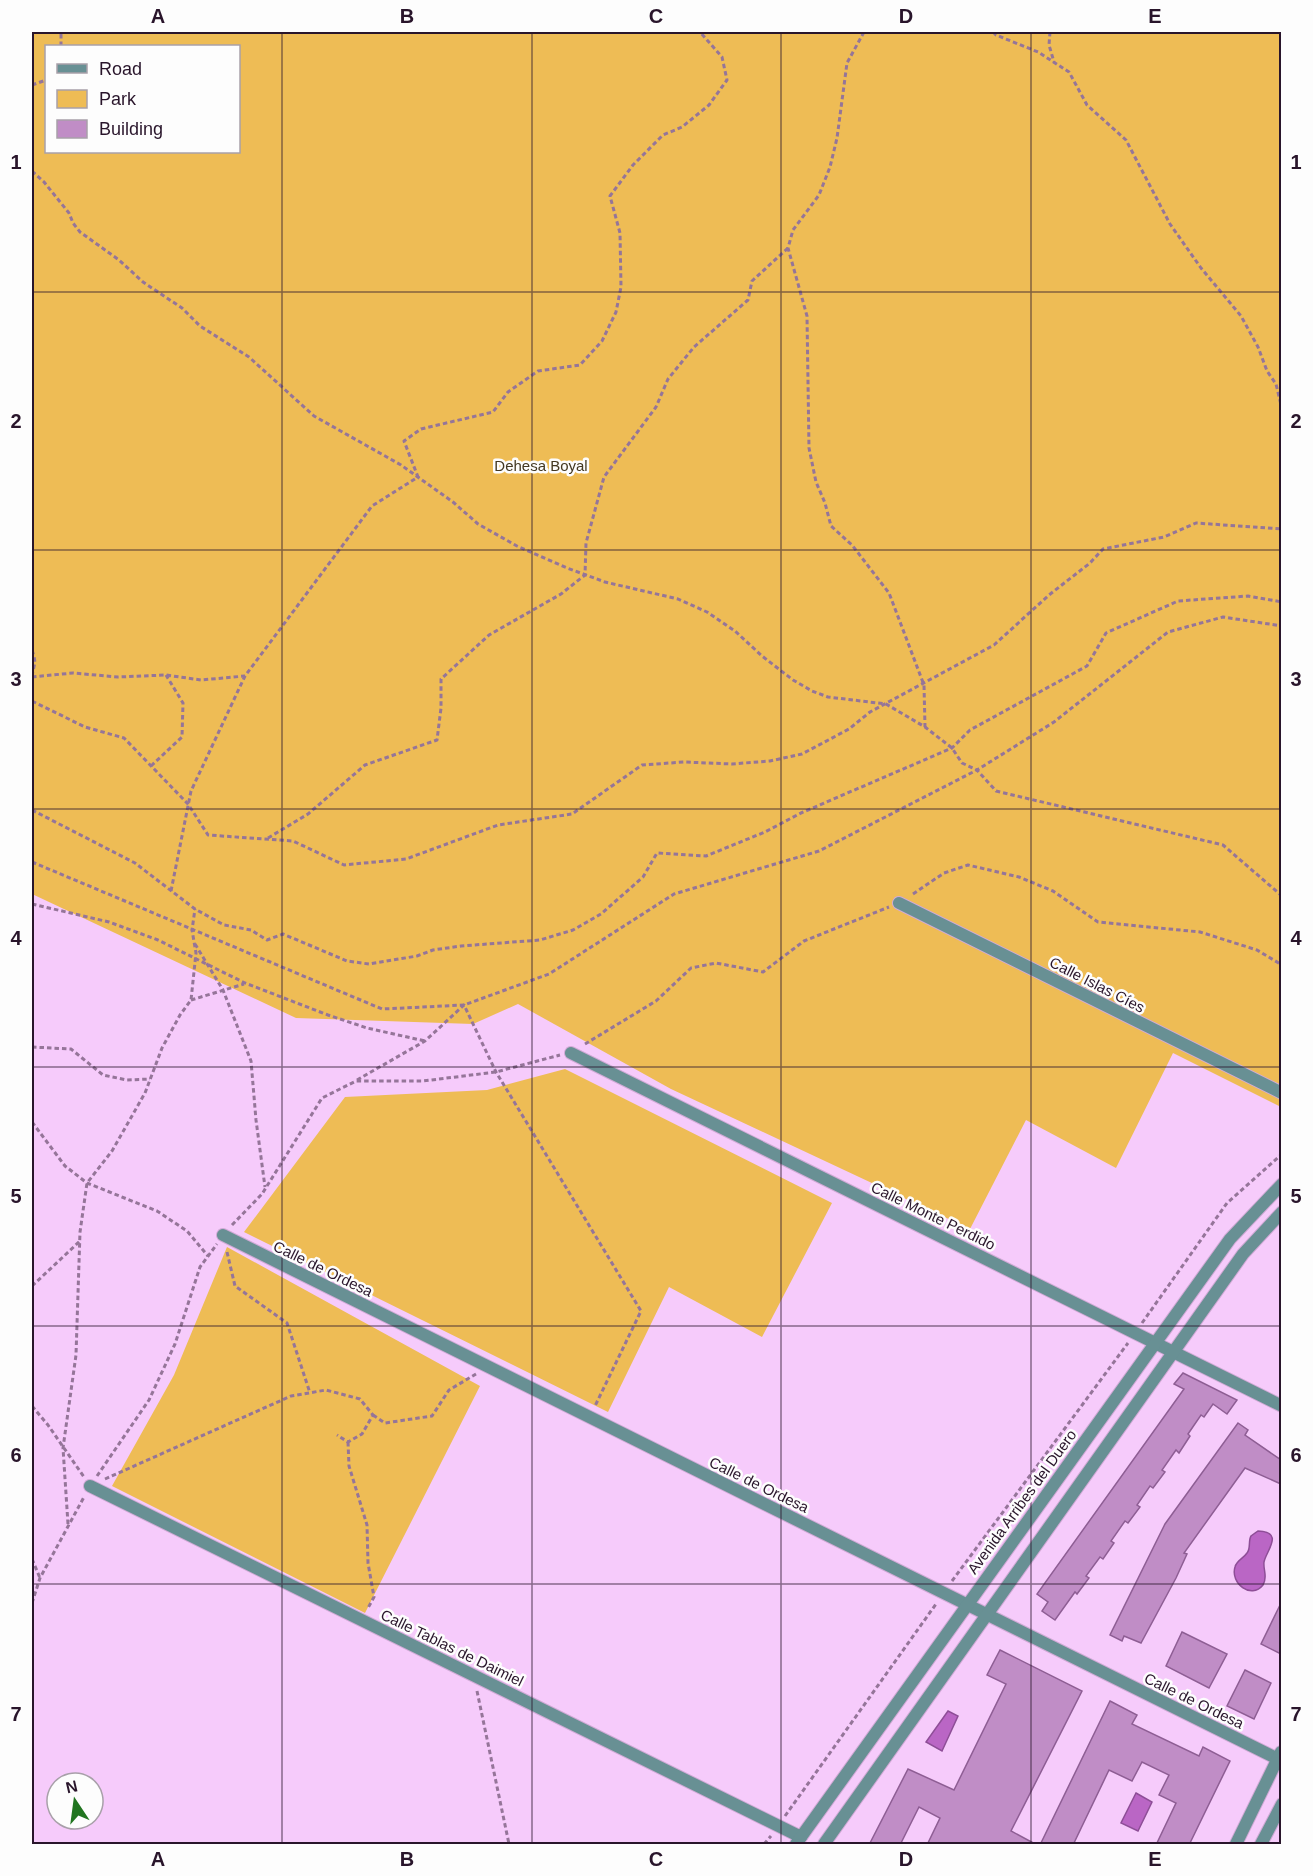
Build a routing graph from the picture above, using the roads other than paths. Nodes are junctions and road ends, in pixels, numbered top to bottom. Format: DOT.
graph roads {
  1 [pos="899,903"];
  2 [pos="571,1053"];
  3 [pos="1281,1093"];
  4 [pos="1281,1184"];
  5 [pos="1281,1212"];
  6 [pos="223,1235"];
  7 [pos="1155,1343"];
  8 [pos="1173,1352"];
  9 [pos="1281,1406"];
  10 [pos="90,1486"];
  11 [pos="967,1605"];
  12 [pos="987,1615"];
  13 [pos="1280,1757"];
  14 [pos="1281,1803"];
  15 [pos="799,1841"];
  16 [pos="824,1845"];
  17 [pos="1236,1845"];
  18 [pos="1261,1845"];
  1 -- 3 [label="street, Calle Islas Cíes"];
  2 -- 7 [label="street, Calle Monte Perdido"];
  4 -- 7 [label="street, Avenida Arribes del Duero"];
  5 -- 8 [label="street"];
  6 -- 11 [label="street, Calle de Ordesa"];
  7 -- 8 [label="street, Calle Monte Perdido"];
  7 -- 11 [label="street, Avenida Arribes del Duero"];
  8 -- 9 [label="street, Calle Monte Perdido"];
  8 -- 12 [label="street"];
  10 -- 15 [label="street, Calle Tablas de Daimiel"];
  11 -- 12 [label="street, Calle de Ordesa"];
  11 -- 15 [label="street, Avenida Arribes del Duero"];
  12 -- 13 [label="street, Calle de Ordesa"];
  12 -- 16 [label="street"];
  13 -- 17 [label="street"];
  14 -- 18 [label="street"];
}
